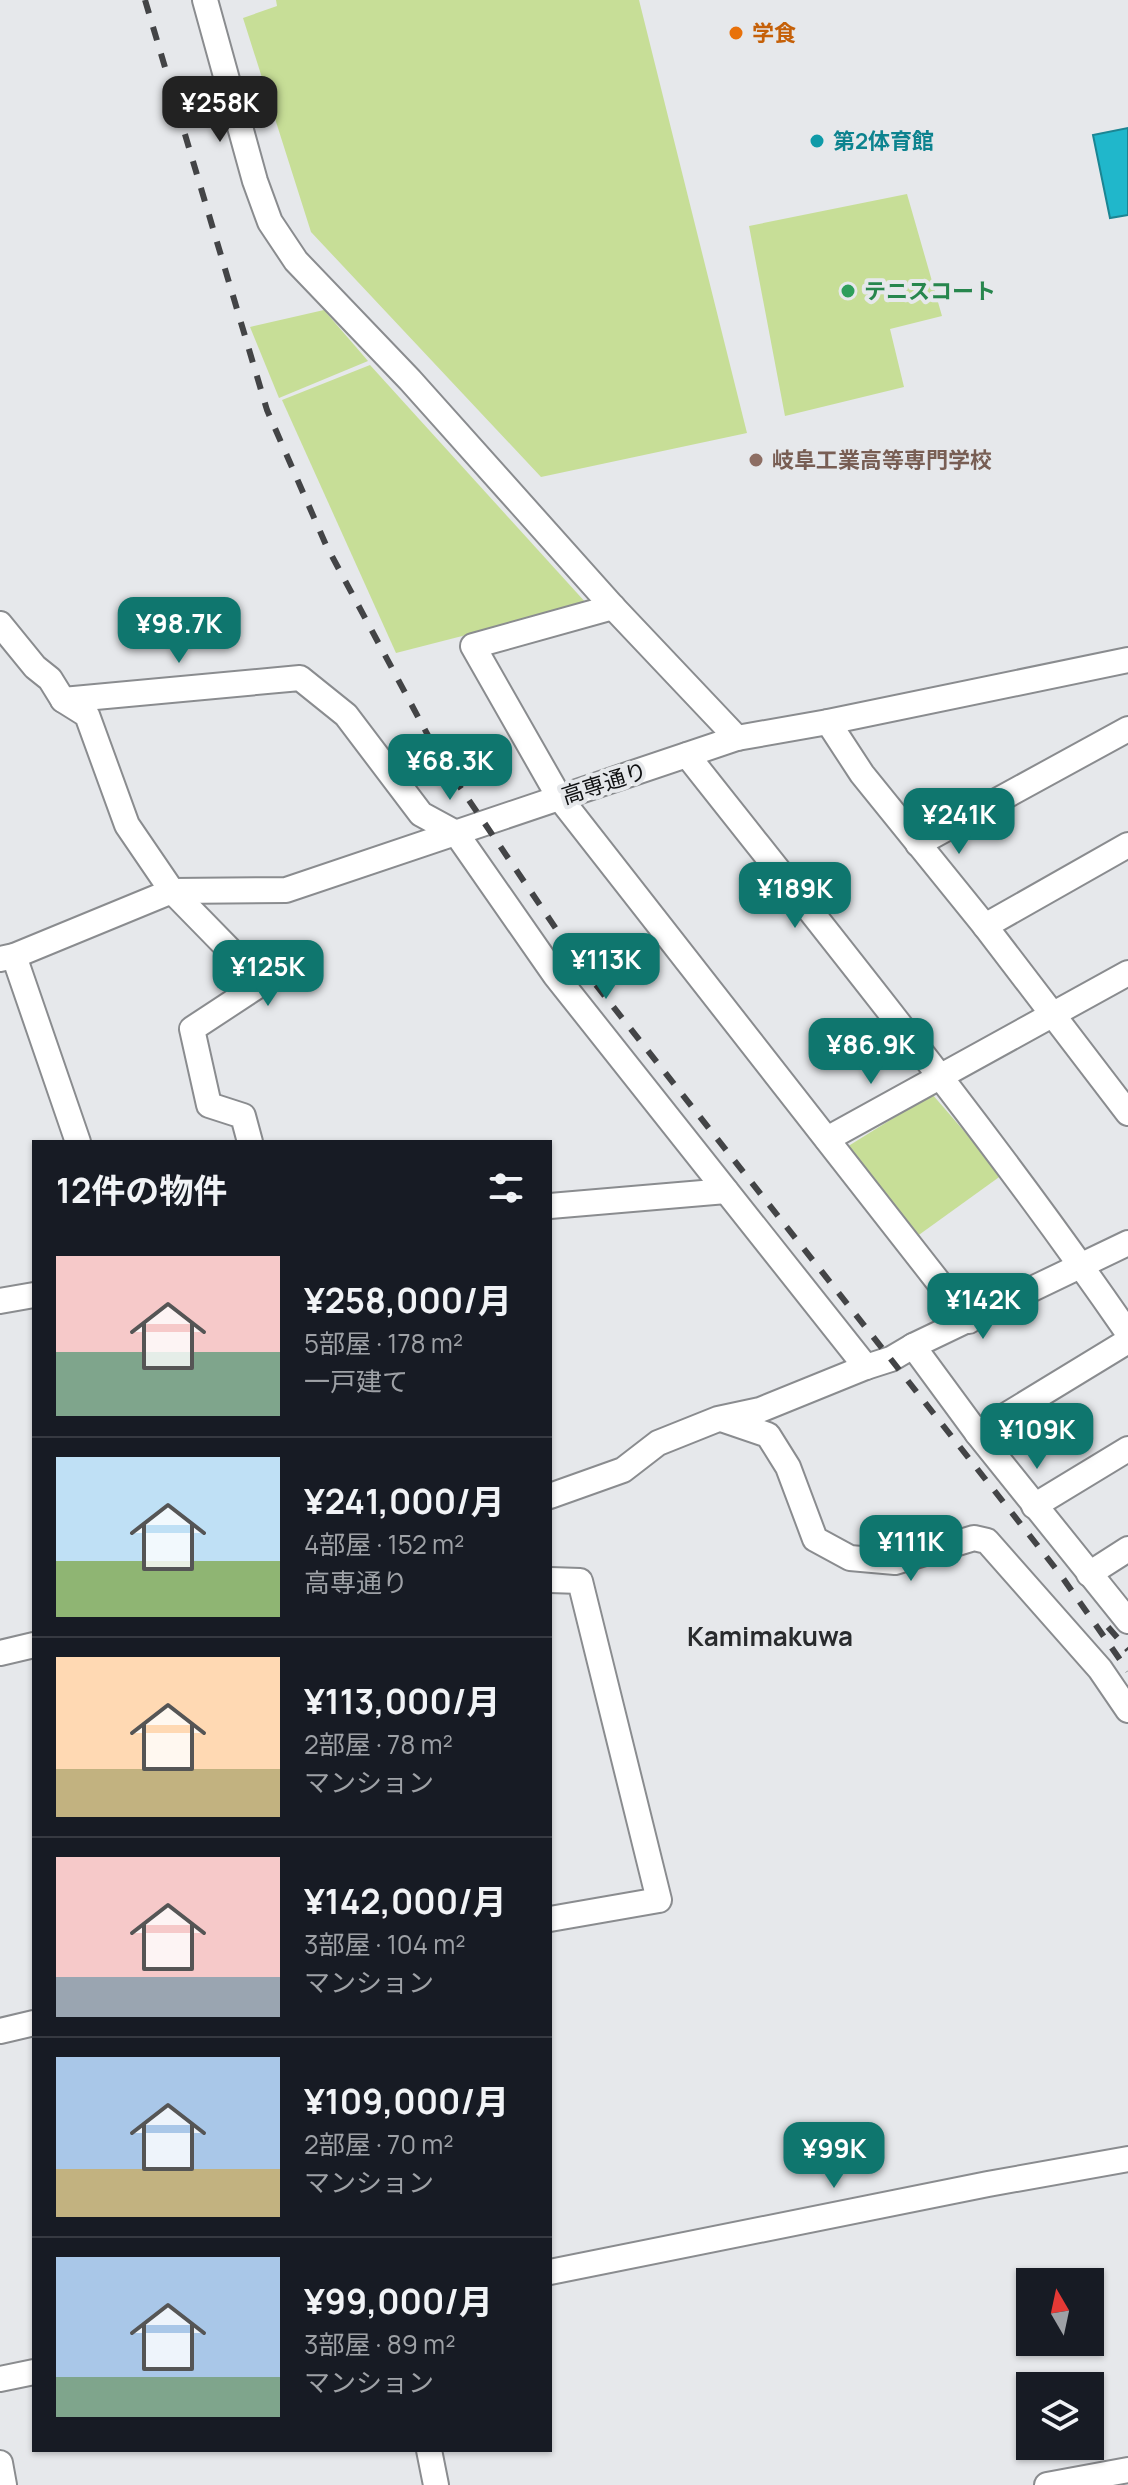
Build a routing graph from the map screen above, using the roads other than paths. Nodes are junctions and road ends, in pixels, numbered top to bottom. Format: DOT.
graph roads {
  1 [pos="205,0"];
  2 [pos="613,607"];
  3 [pos="2,631"];
  4 [pos="1128,660"];
  5 [pos="1128,667"];
  6 [pos="63,700"];
  7 [pos="828,722"];
  8 [pos="1128,729"];
  9 [pos="737,738"];
  10 [pos="687,755"];
  11 [pos="559,797"];
  12 [pos="456,833"];
  13 [pos="918,844"];
  14 [pos="1128,845"];
  15 [pos="172,891"];
  16 [pos="985,926"];
  17 [pos="7,957"];
  18 [pos="1128,973"];
  19 [pos="1054,1015"];
  20 [pos="940,1076"];
  21 [pos="1128,1113"];
  22 [pos="827,1139"];
  23 [pos="77,1140"];
  24 [pos="249,1140"];
  25 [pos="726,1191"];
  26 [pos="552,1206"];
  27 [pos="1128,1243"];
  28 [pos="1082,1266"];
  29 [pos="32,1295"];
  30 [pos="0,1301"];
  31 [pos="969,1321"];
  32 [pos="1128,1333"];
  33 [pos="1128,1341"];
  34 [pos="913,1346"];
  35 [pos="866,1367"];
  36 [pos="718,1419"];
  37 [pos="977,1433"];
  38 [pos="1128,1449"];
  39 [pos="552,1495"];
  40 [pos="1034,1506"];
  41 [pos="1128,1549"];
  42 [pos="1089,1574"];
  43 [pos="552,1580"];
  44 [pos="1128,1621"];
  45 [pos="32,1645"];
  46 [pos="0,1653"];
  47 [pos="1128,1710"];
  48 [pos="552,1919"];
  49 [pos="32,2023"];
  50 [pos="0,2031"];
  51 [pos="1128,2159"];
  52 [pos="552,2272"];
  53 [pos="32,2372"];
  54 [pos="0,2379"];
  55 [pos="429,2452"];
  56 [pos="0,2463"];
  57 [pos="1128,2470"];
  58 [pos="4,2485"];
  59 [pos="436,2485"];
  60 [pos="1047,2485"];
  1 -- 2 [label="street"];
  2 -- 9 [label="street"];
  2 -- 11 [label="street"];
  3 -- 6 [label="street"];
  4 -- 5 [label="street"];
  4 -- 7 [label="street, 高専通り"];
  6 -- 12 [label="street"];
  6 -- 15 [label="street"];
  7 -- 9 [label="street, 高専通り"];
  7 -- 13 [label="street"];
  8 -- 13 [label="street"];
  9 -- 10 [label="street, 高専通り"];
  10 -- 11 [label="street, 高専通り"];
  10 -- 20 [label="street"];
  11 -- 12 [label="street, 高専通り"];
  11 -- 22 [label="street"];
  12 -- 15 [label="street, 高専通り"];
  12 -- 25 [label="street"];
  13 -- 16 [label="street"];
  14 -- 16 [label="street"];
  15 -- 17 [label="street, 高専通り"];
  15 -- 24 [label="street"];
  16 -- 19 [label="street"];
  17 -- 23 [label="street"];
  18 -- 19 [label="street"];
  19 -- 20 [label="street"];
  19 -- 21 [label="street"];
  20 -- 22 [label="street"];
  20 -- 28 [label="street"];
  22 -- 31 [label="street"];
  25 -- 26 [label="street"];
  25 -- 35 [label="street"];
  27 -- 28 [label="street"];
  28 -- 31 [label="street"];
  28 -- 32 [label="street"];
  29 -- 30 [label="street"];
  31 -- 34 [label="street"];
  33 -- 37 [label="street"];
  34 -- 35 [label="street"];
  34 -- 37 [label="street"];
  35 -- 36 [label="street"];
  36 -- 39 [label="street"];
  36 -- 47 [label="street"];
  37 -- 40 [label="street"];
  38 -- 40 [label="street"];
  40 -- 42 [label="street"];
  41 -- 42 [label="street"];
  42 -- 44 [label="street"];
  43 -- 48 [label="street"];
  45 -- 46 [label="street"];
  49 -- 50 [label="street"];
  51 -- 52 [label="street"];
  53 -- 54 [label="street"];
  55 -- 59 [label="street"];
  56 -- 58 [label="street"];
  57 -- 60 [label="street"];
}
